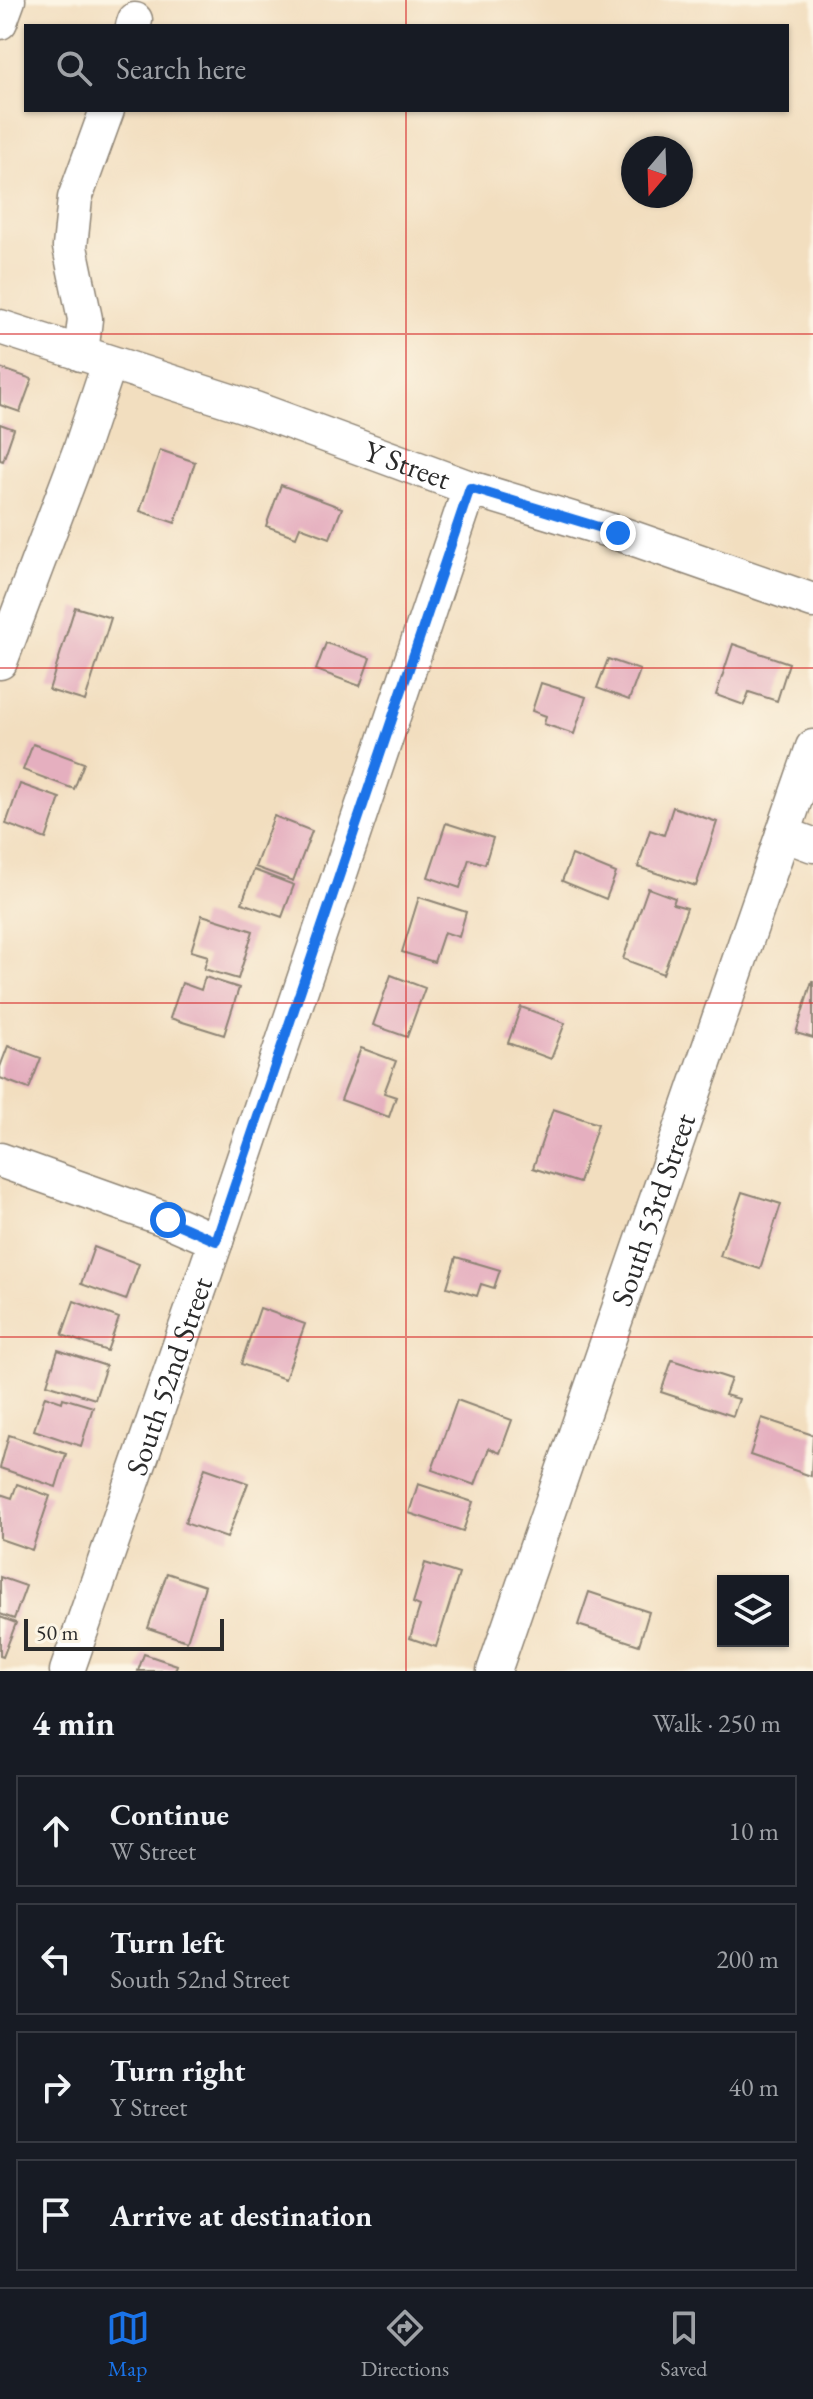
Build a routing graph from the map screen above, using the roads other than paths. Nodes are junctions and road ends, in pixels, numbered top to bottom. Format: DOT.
graph roads {
  1 [pos="8,0"];
  2 [pos="0,22"];
  3 [pos="106,112"];
  4 [pos="0,327"];
  5 [pos="95,359"];
  6 [pos="470,488"];
  7 [pos="813,601"];
  8 [pos="0,662"];
  9 [pos="813,747"];
  10 [pos="798,839"];
  11 [pos="0,1160"];
  12 [pos="216,1241"];
  13 [pos="67,1671"];
  14 [pos="494,1671"];
  1 -- 2 [label="street"];
  3 -- 5 [label="street"];
  4 -- 5 [label="street, Y Street"];
  5 -- 6 [label="street, Y Street"];
  5 -- 8 [label="street"];
  6 -- 7 [label="street, Y Street"];
  6 -- 12 [label="street, South 52nd Street"];
  9 -- 10 [label="street, South 53rd Street"];
  10 -- 14 [label="street, South 53rd Street"];
  11 -- 12 [label="street"];
  12 -- 13 [label="street, South 52nd Street"];
}
